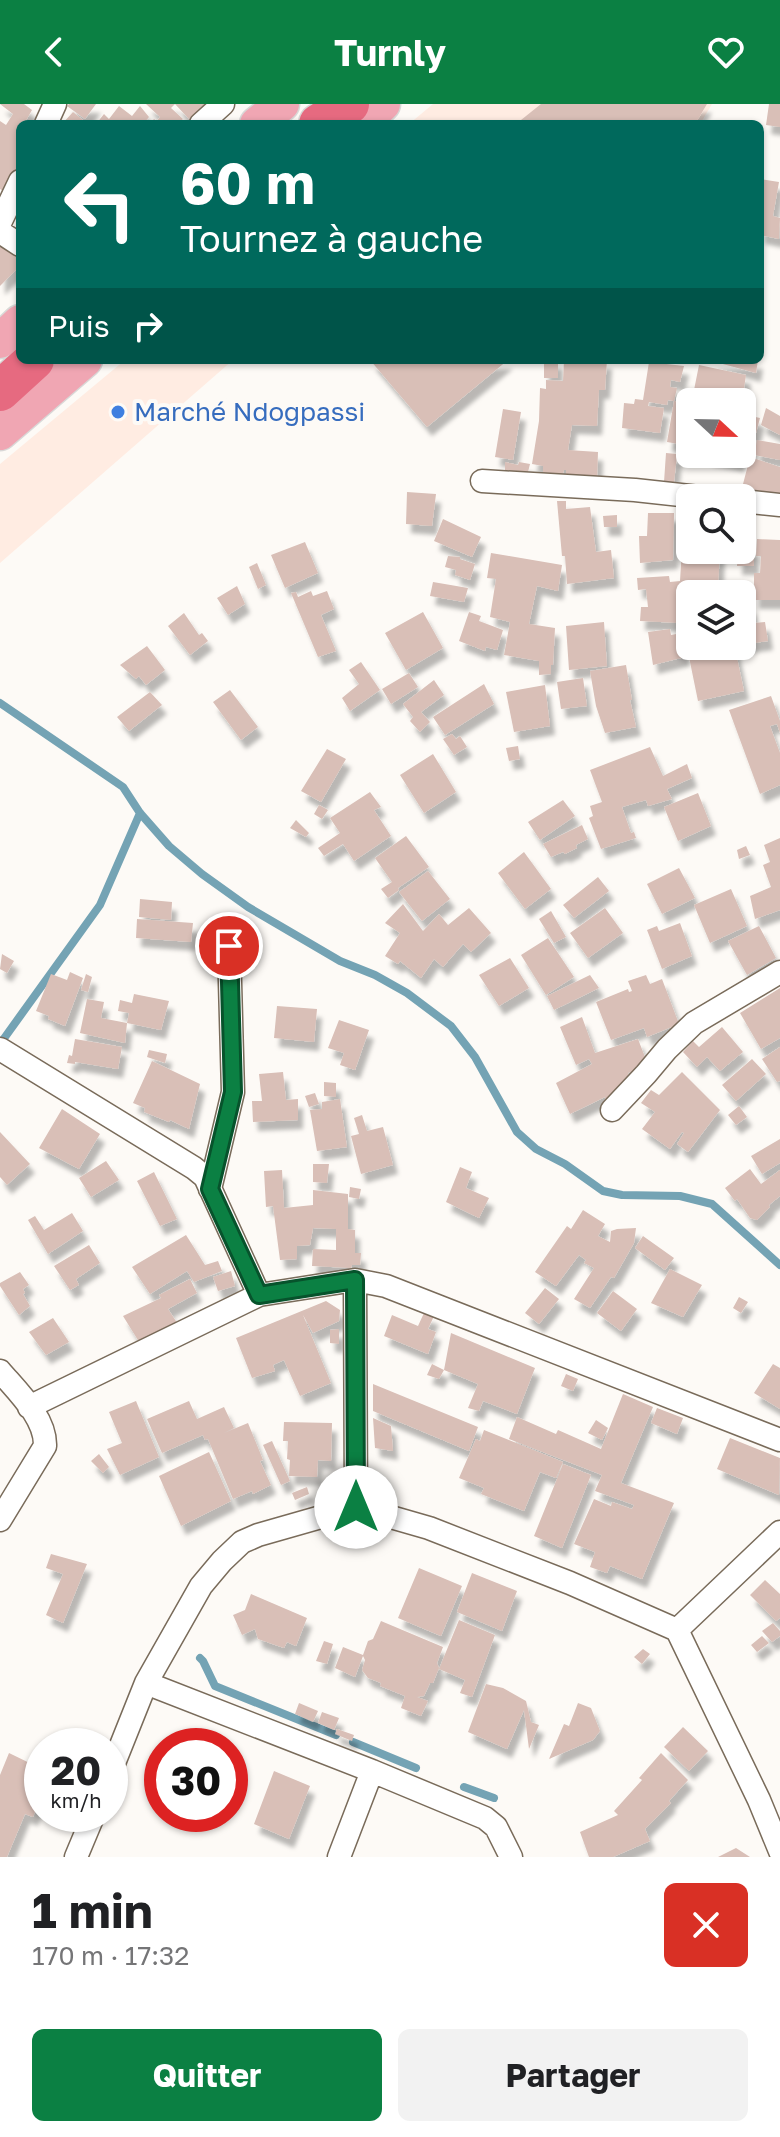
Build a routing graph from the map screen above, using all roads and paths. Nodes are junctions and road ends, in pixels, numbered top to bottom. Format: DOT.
graph roads {
  1 [pos="223,104"];
  2 [pos="282,104"];
  3 [pos="330,104"];
  4 [pos="349,104"];
  5 [pos="383,104"];
  6 [pos="205,120"];
  7 [pos="262,120"];
  8 [pos="313,120"];
  9 [pos="325,120"];
  10 [pos="366,120"];
  11 [pos="16,189"];
  12 [pos="0,223"];
  13 [pos="16,326"];
  14 [pos="0,341"];
  15 [pos="30,364"];
  16 [pos="80,364"];
  17 [pos="0,391"];
  18 [pos="0,433"];
  19 [pos="482,481"];
  20 [pos="676,494"];
  21 [pos="756,502"];
  22 [pos="780,505"];
  23 [pos="229,946"];
  24 [pos="780,972"];
  25 [pos="3,1051"];
  26 [pos="612,1110"];
  27 [pos="210,1189"];
  28 [pos="355,1280"];
  29 [pos="259,1295"];
  30 [pos="0,1371"];
  31 [pos="29,1407"];
  32 [pos="780,1440"];
  33 [pos="356,1507"];
  34 [pos="0,1520"];
  35 [pos="780,1532"];
  36 [pos="677,1630"];
  37 [pos="146,1683"];
  38 [pos="128,1728"];
  39 [pos="372,1771"];
  40 [pos="86,1832"];
  41 [pos="780,1851"];
  42 [pos="76,1857"];
  43 [pos="339,1857"];
  44 [pos="511,1857"];
  1 -- 6 [label="street"];
  2 -- 7 [label="main road"];
  3 -- 8 [label="highway"];
  4 -- 9 [label="highway"];
  5 -- 10 [label="main road"];
  11 -- 12 [label="street"];
  13 -- 14 [label="main road"];
  15 -- 17 [label="highway"];
  16 -- 18 [label="main road"];
  19 -- 20 [label="street"];
  21 -- 22 [label="street"];
  23 -- 27 [label="street"];
  24 -- 26 [label="street"];
  25 -- 27 [label="street"];
  27 -- 29 [label="street"];
  28 -- 29 [label="street"];
  28 -- 32 [label="street"];
  28 -- 33 [label="street"];
  29 -- 31 [label="street"];
  30 -- 31 [label="street"];
  31 -- 34 [label="street"];
  33 -- 36 [label="street"];
  33 -- 37 [label="street"];
  35 -- 36 [label="street"];
  36 -- 41 [label="street"];
  37 -- 38 [label="street"];
  37 -- 39 [label="street"];
  39 -- 43 [label="street"];
  39 -- 44 [label="street"];
  40 -- 42 [label="street"];
}
